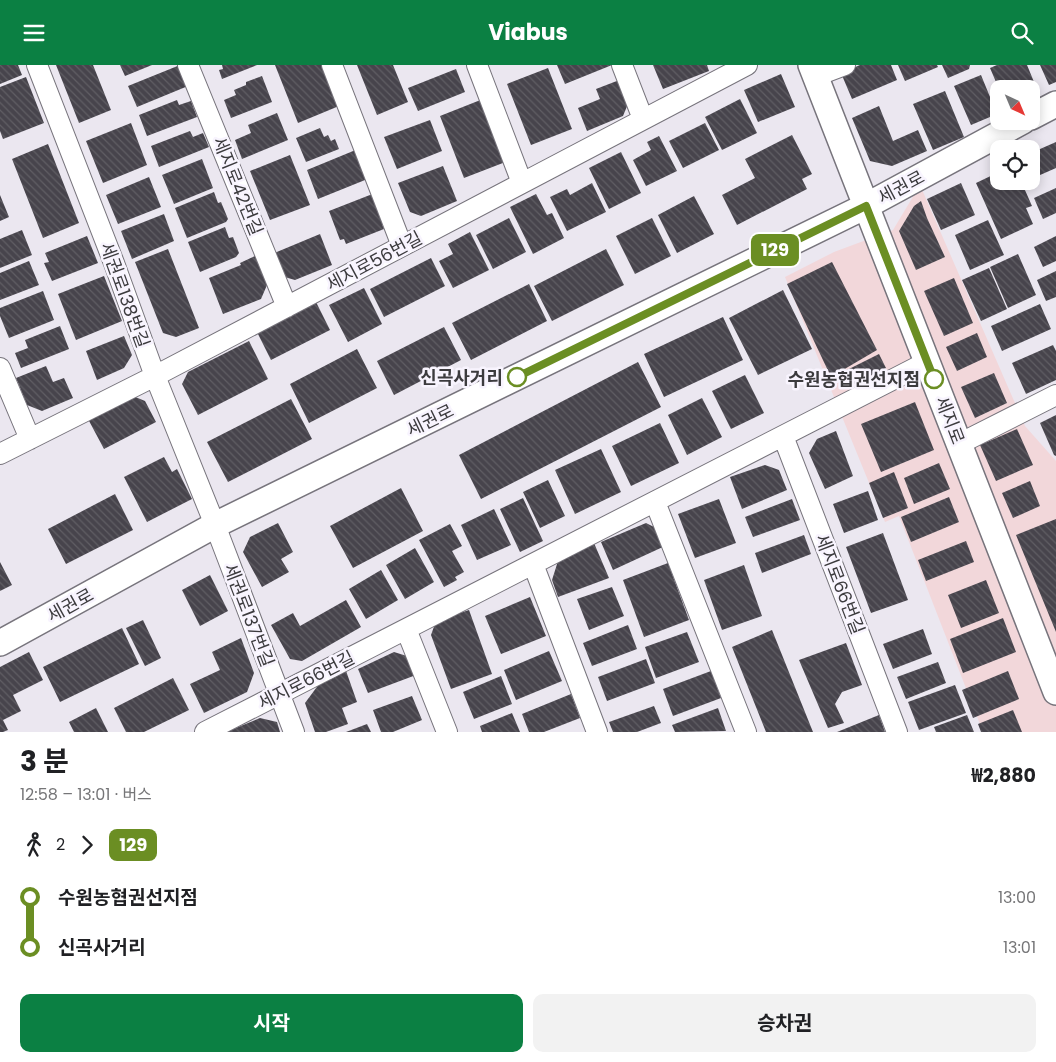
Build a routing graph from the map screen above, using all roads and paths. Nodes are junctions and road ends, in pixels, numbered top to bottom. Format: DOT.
graph roads {
  1 [pos="37,65"];
  2 [pos="188,65"];
  3 [pos="332,65"];
  4 [pos="477,65"];
  5 [pos="622,65"];
  6 [pos="747,65"];
  7 [pos="846,65"];
  8 [pos="813,71"];
  9 [pos="1056,104"];
  10 [pos="1040,112"];
  11 [pos="643,119"];
  12 [pos="1006,130"];
  13 [pos="522,183"];
  14 [pos="866,206"];
  15 [pos="402,247"];
  16 [pos="287,307"];
  17 [pos="927,362"];
  18 [pos="0,368"];
  19 [pos="155,376"];
  20 [pos="1056,395"];
  21 [pos="782,437"];
  22 [pos="30,439"];
  23 [pos="959,443"];
  24 [pos="0,454"];
  25 [pos="655,502"];
  26 [pos="215,525"];
  27 [pos="533,564"];
  28 [pos="406,629"];
  29 [pos="0,643"];
  30 [pos="1056,692"];
  31 [pos="280,694"];
  32 [pos="205,732"];
  33 [pos="294,732"];
  34 [pos="447,732"];
  35 [pos="597,732"];
  36 [pos="746,732"];
  37 [pos="897,732"];
  1 -- 19 [label="street, 세권로138번길"];
  2 -- 16 [label="street, 세지로42번길"];
  3 -- 15 [label="street"];
  4 -- 13 [label="street"];
  5 -- 11 [label="street"];
  6 -- 11 [label="street, 세지로56번길"];
  7 -- 8 [label="street"];
  8 -- 14 [label="street, 세지로"];
  9 -- 10 [label="street"];
  11 -- 13 [label="street, 세지로56번길"];
  12 -- 14 [label="street, 세권로"];
  13 -- 15 [label="street, 세지로56번길"];
  14 -- 17 [label="street, 세지로"];
  14 -- 26 [label="street, 세권로"];
  15 -- 16 [label="street, 세지로56번길"];
  16 -- 19 [label="street, 세지로56번길"];
  17 -- 21 [label="street, 세지로66번길"];
  17 -- 23 [label="street, 세지로"];
  18 -- 22 [label="street"];
  19 -- 22 [label="street, 세지로56번길"];
  19 -- 26 [label="street, 세권로138번길"];
  20 -- 23 [label="street"];
  21 -- 25 [label="street, 세지로66번길"];
  21 -- 37 [label="street, 세지로66번길"];
  22 -- 24 [label="street, 세지로56번길"];
  23 -- 30 [label="street, 세지로"];
  25 -- 27 [label="street, 세지로66번길"];
  25 -- 36 [label="street"];
  26 -- 29 [label="street, 세권로"];
  26 -- 31 [label="street, 세권로137번길"];
  27 -- 28 [label="street, 세지로66번길"];
  27 -- 35 [label="street"];
  28 -- 31 [label="street, 세지로66번길"];
  28 -- 34 [label="street"];
  31 -- 32 [label="street, 세지로66번길"];
  31 -- 33 [label="street, 세권로137번길"];
}
